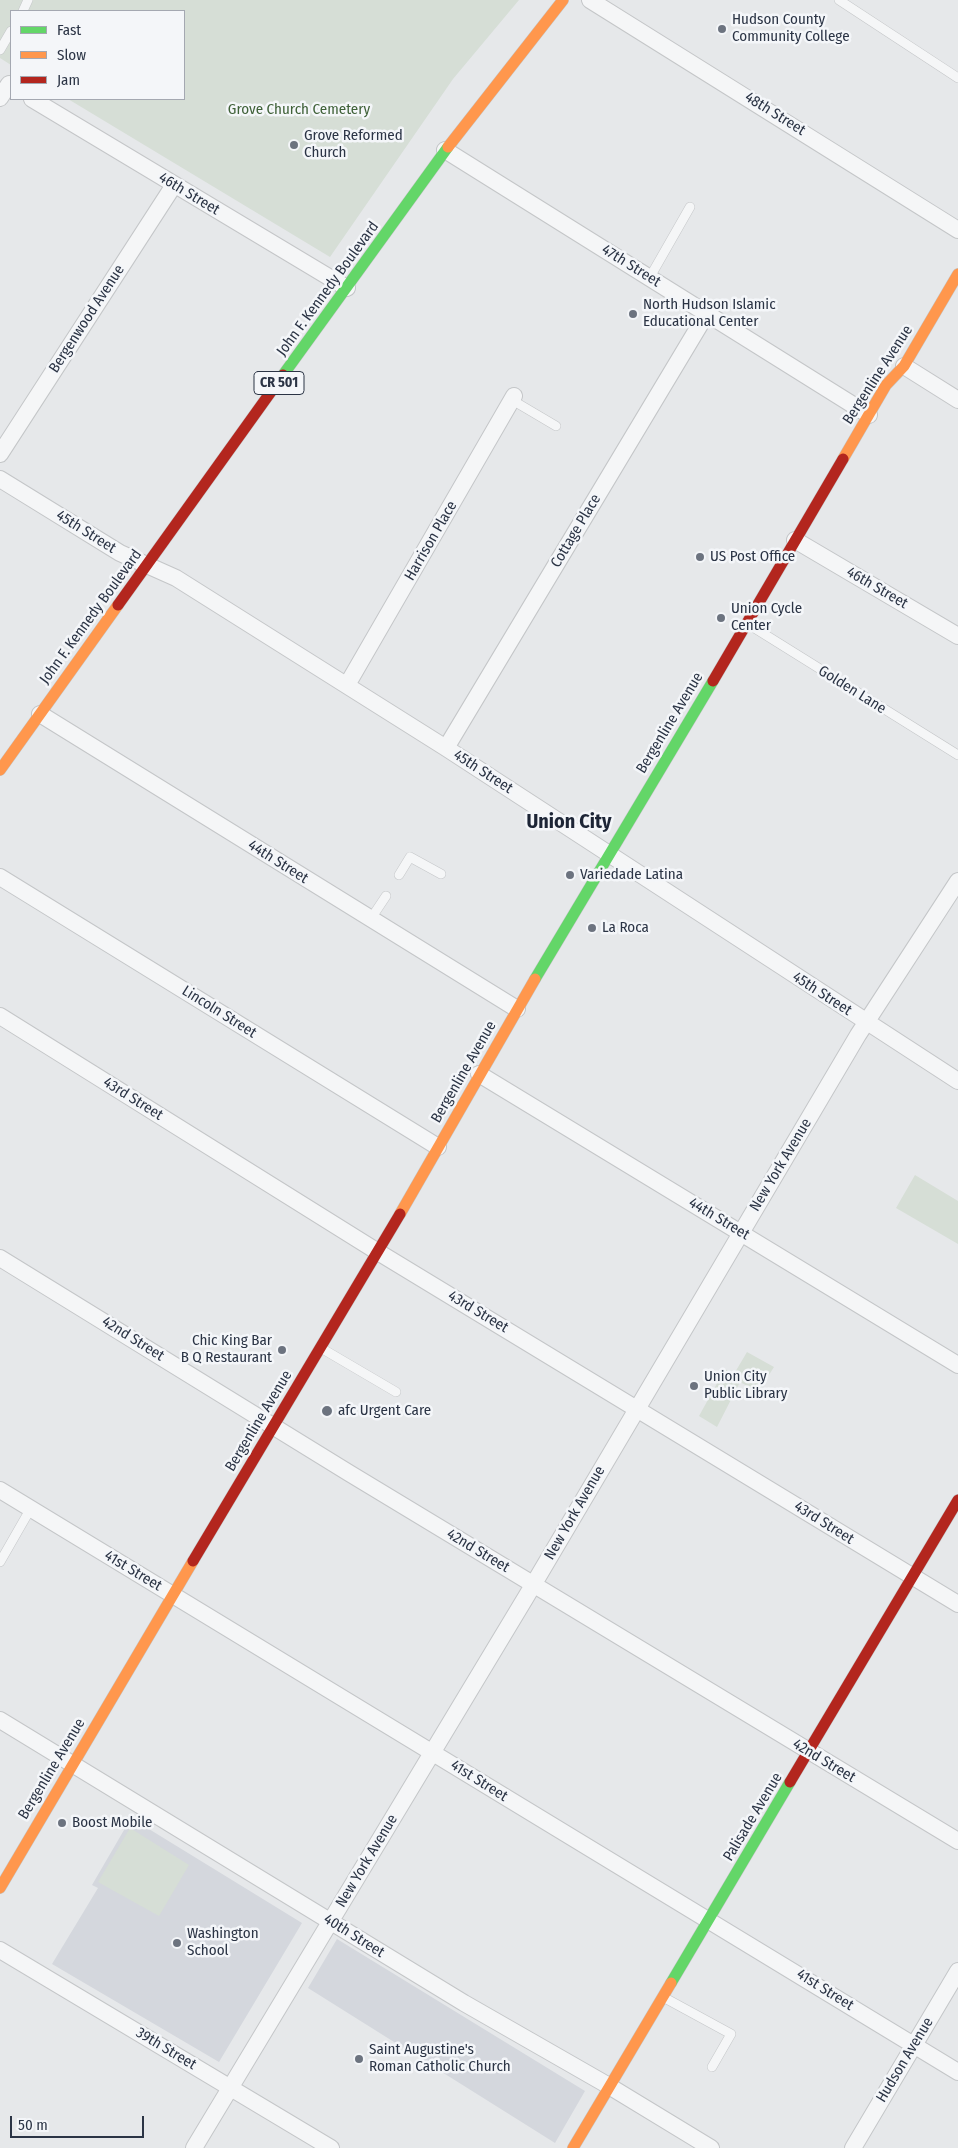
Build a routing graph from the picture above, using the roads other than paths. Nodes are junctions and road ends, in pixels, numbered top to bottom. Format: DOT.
graph roads {
  1 [pos="563,0"];
  2 [pos="590,0"];
  3 [pos="839,0"];
  4 [pos="10,33"];
  5 [pos="0,50"];
  6 [pos="958,78"];
  7 [pos="34,100"];
  8 [pos="445,150"];
  9 [pos="174,185"];
  10 [pos="690,207"];
  11 [pos="958,230"];
  12 [pos="958,274"];
  13 [pos="650,277"];
  14 [pos="347,288"];
  15 [pos="707,313"];
  16 [pos="904,366"];
  17 [pos="513,398"];
  18 [pos="958,400"];
  19 [pos="869,414"];
  20 [pos="556,426"];
  21 [pos="0,454"];
  22 [pos="0,479"];
  23 [pos="795,540"];
  24 [pos="147,564"];
  25 [pos="747,624"];
  26 [pos="958,636"];
  27 [pos="347,685"];
  28 [pos="40,714"];
  29 [pos="446,748"];
  30 [pos="958,755"];
  31 [pos="0,770"];
  32 [pos="610,854"];
  33 [pos="399,874"];
  34 [pos="441,874"];
  35 [pos="0,877"];
  36 [pos="958,881"];
  37 [pos="386,896"];
  38 [pos="370,920"];
  39 [pos="517,1009"];
  40 [pos="0,1016"];
  41 [pos="866,1023"];
  42 [pos="479,1074"];
  43 [pos="958,1081"];
  44 [pos="438,1147"];
  45 [pos="740,1232"];
  46 [pos="378,1252"];
  47 [pos="0,1258"];
  48 [pos="320,1348"];
  49 [pos="958,1365"];
  50 [pos="396,1392"];
  51 [pos="636,1408"];
  52 [pos="273,1426"];
  53 [pos="0,1490"];
  54 [pos="958,1500"];
  55 [pos="31,1508"];
  56 [pos="0,1562"];
  57 [pos="912,1577"];
  58 [pos="533,1584"];
  59 [pos="174,1596"];
  60 [pos="958,1604"];
  61 [pos="0,1720"];
  62 [pos="432,1752"];
  63 [pos="810,1752"];
  64 [pos="72,1763"];
  65 [pos="958,1841"];
  66 [pos="0,1888"];
  67 [pos="709,1919"];
  68 [pos="331,1922"];
  69 [pos="0,1950"];
  70 [pos="958,1971"];
  71 [pos="662,1997"];
  72 [pos="914,2045"];
  73 [pos="712,2067"];
  74 [pos="958,2072"];
  75 [pos="229,2086"];
  76 [pos="609,2086"];
  77 [pos="194,2148"];
  78 [pos="331,2148"];
  79 [pos="573,2148"];
  80 [pos="710,2148"];
  81 [pos="853,2148"];
  1 -- 8 [label="street, John F. Kennedy Boulevard / CR 501"];
  2 -- 11 [label="street, 48th Street"];
  3 -- 6 [label="lane"];
  4 -- 5 [label="lane"];
  7 -- 9 [label="street, 46th Street"];
  8 -- 13 [label="street, 47th Street"];
  8 -- 14 [label="street, John F. Kennedy Boulevard / CR 501"];
  9 -- 14 [label="street, 46th Street"];
  9 -- 21 [label="street, Bergenwood Avenue"];
  10 -- 13 [label="lane"];
  12 -- 16 [label="street, Bergenline Avenue"];
  13 -- 15 [label="street, 47th Street"];
  14 -- 24 [label="street, John F. Kennedy Boulevard / CR 501"];
  15 -- 19 [label="street, 47th Street"];
  15 -- 29 [label="street, Cottage Place"];
  16 -- 18 [label="street"];
  16 -- 19 [label="street, Bergenline Avenue"];
  17 -- 20 [label="lane"];
  17 -- 27 [label="street, Harrison Place"];
  19 -- 23 [label="street, Bergenline Avenue"];
  22 -- 24 [label="street, 45th Street"];
  23 -- 25 [label="street, Bergenline Avenue"];
  23 -- 26 [label="street, 46th Street"];
  24 -- 27 [label="street, 45th Street"];
  24 -- 28 [label="street, John F. Kennedy Boulevard / CR 501"];
  25 -- 30 [label="lane, Golden Lane"];
  25 -- 32 [label="street, Bergenline Avenue"];
  27 -- 29 [label="street, 45th Street"];
  28 -- 31 [label="street, John F. Kennedy Boulevard / CR 501"];
  28 -- 38 [label="street, 44th Street"];
  29 -- 32 [label="street, 45th Street"];
  32 -- 39 [label="street, Bergenline Avenue"];
  32 -- 41 [label="street, 45th Street"];
  33 -- 34 [label="lane"];
  35 -- 44 [label="street, Lincoln Street"];
  36 -- 41 [label="street, New York Avenue"];
  37 -- 38 [label="lane"];
  38 -- 39 [label="street, 44th Street"];
  39 -- 42 [label="street, Bergenline Avenue"];
  40 -- 46 [label="street, 43rd Street"];
  41 -- 43 [label="street, 45th Street"];
  41 -- 45 [label="street, New York Avenue"];
  42 -- 44 [label="street, Bergenline Avenue"];
  42 -- 45 [label="street, 44th Street"];
  44 -- 46 [label="street, Bergenline Avenue"];
  45 -- 49 [label="street, 44th Street"];
  45 -- 51 [label="street, New York Avenue"];
  46 -- 48 [label="street, Bergenline Avenue"];
  46 -- 51 [label="street, 43rd Street"];
  47 -- 52 [label="street, 42nd Street"];
  48 -- 50 [label="lane"];
  48 -- 52 [label="street, Bergenline Avenue"];
  51 -- 57 [label="street, 43rd Street"];
  51 -- 58 [label="street, New York Avenue"];
  52 -- 58 [label="street, 42nd Street"];
  52 -- 59 [label="street, Bergenline Avenue"];
  53 -- 55 [label="street, 41st Street"];
  54 -- 57 [label="street, Palisade Avenue"];
  55 -- 56 [label="lane"];
  55 -- 59 [label="street, 41st Street"];
  57 -- 60 [label="street, 43rd Street"];
  57 -- 63 [label="street, Palisade Avenue"];
  58 -- 62 [label="street, New York Avenue"];
  58 -- 63 [label="street, 42nd Street"];
  59 -- 62 [label="street, 41st Street"];
  59 -- 64 [label="street, Bergenline Avenue"];
  61 -- 64 [label="street, 40th Street"];
  62 -- 67 [label="street, 41st Street"];
  62 -- 68 [label="street, New York Avenue"];
  63 -- 65 [label="street, 42nd Street"];
  63 -- 67 [label="street, Palisade Avenue"];
  64 -- 66 [label="street, Bergenline Avenue"];
  64 -- 68 [label="street, 40th Street"];
  67 -- 71 [label="street, Palisade Avenue"];
  67 -- 72 [label="street, 41st Street"];
  68 -- 75 [label="street, New York Avenue"];
  68 -- 76 [label="street, 40th Street"];
  69 -- 75 [label="street, 39th Street"];
  70 -- 72 [label="street, Hudson Avenue"];
  71 -- 73 [label="lane"];
  71 -- 76 [label="street, Palisade Avenue"];
  72 -- 74 [label="street, 41st Street"];
  72 -- 81 [label="street, Hudson Avenue"];
  75 -- 77 [label="street, New York Avenue"];
  75 -- 78 [label="street, 39th Street"];
  76 -- 79 [label="street, Palisade Avenue"];
  76 -- 80 [label="street, 40th Street"];
}
